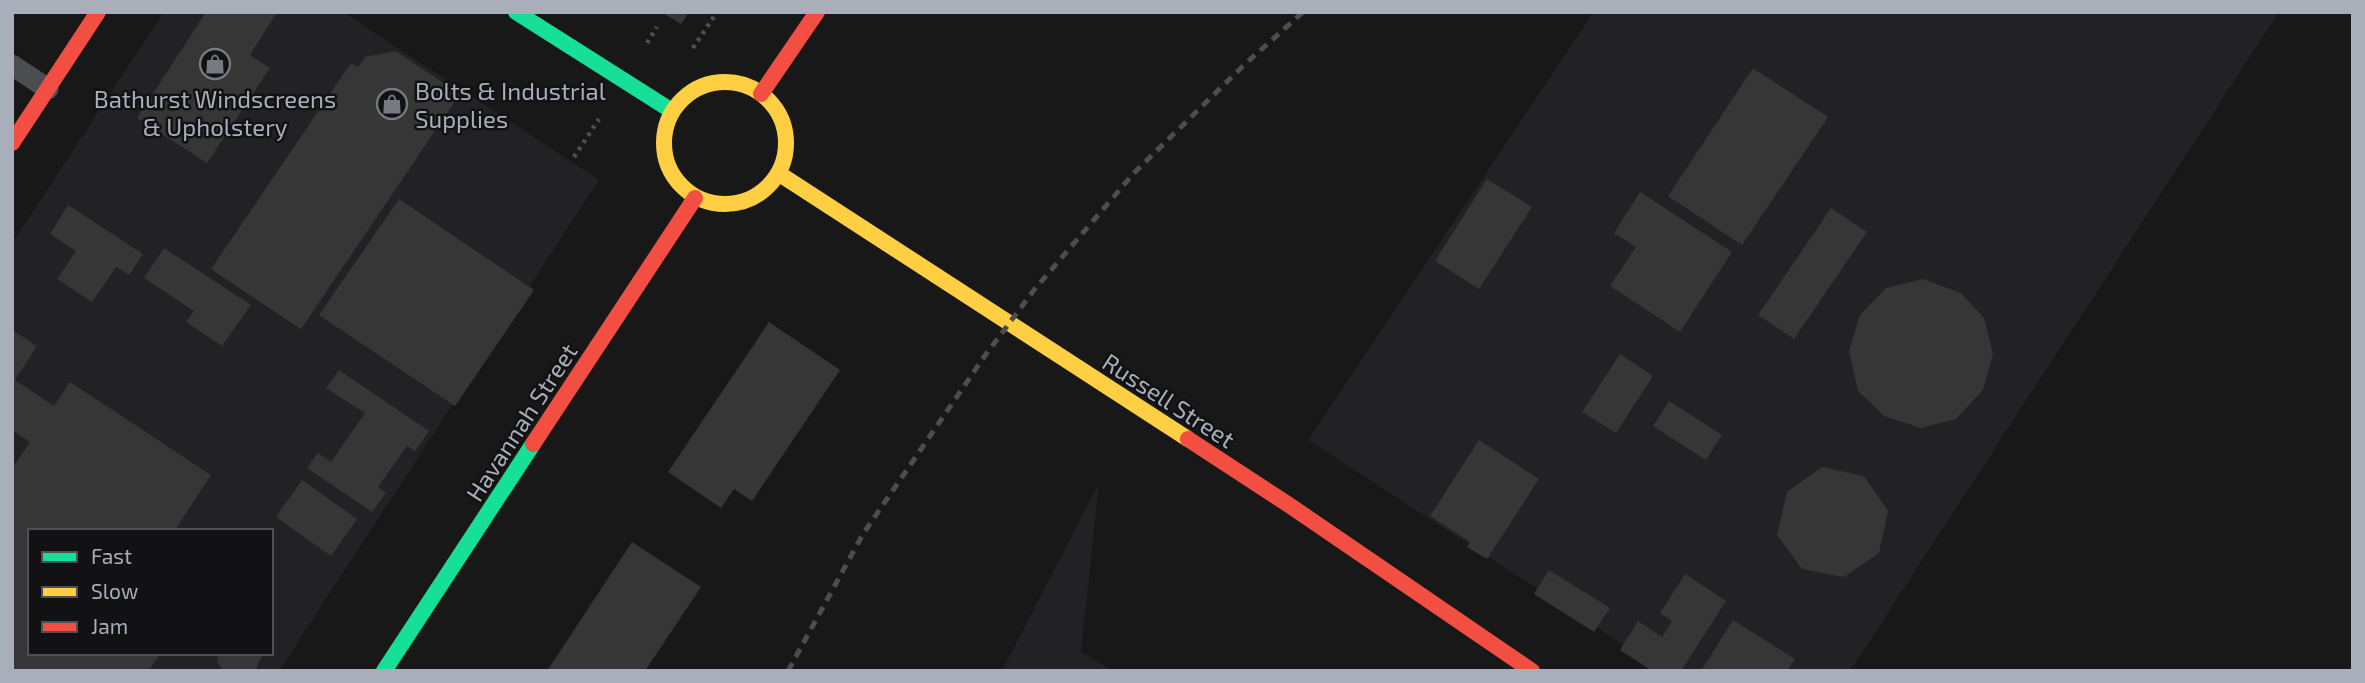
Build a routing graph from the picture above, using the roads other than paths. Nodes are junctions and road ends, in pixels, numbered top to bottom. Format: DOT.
graph roads {
  1 [pos="98,12"];
  2 [pos="516,12"];
  3 [pos="817,12"];
  4 [pos="12,65"];
  5 [pos="48,89"];
  6 [pos="761,94"];
  7 [pos="672,111"];
  8 [pos="12,143"];
  9 [pos="778,173"];
  10 [pos="695,198"];
  11 [pos="384,671"];
  12 [pos="1532,671"];
  1 -- 5 [label="street"];
  2 -- 7 [label="street"];
  3 -- 6 [label="street"];
  4 -- 5 [label="lane"];
  5 -- 8 [label="street"];
  6 -- 7 [label="street"];
  6 -- 9 [label="street"];
  7 -- 10 [label="street"];
  9 -- 10 [label="street"];
  9 -- 12 [label="street, Russell Street"];
  10 -- 11 [label="street, Havannah Street"];
}
